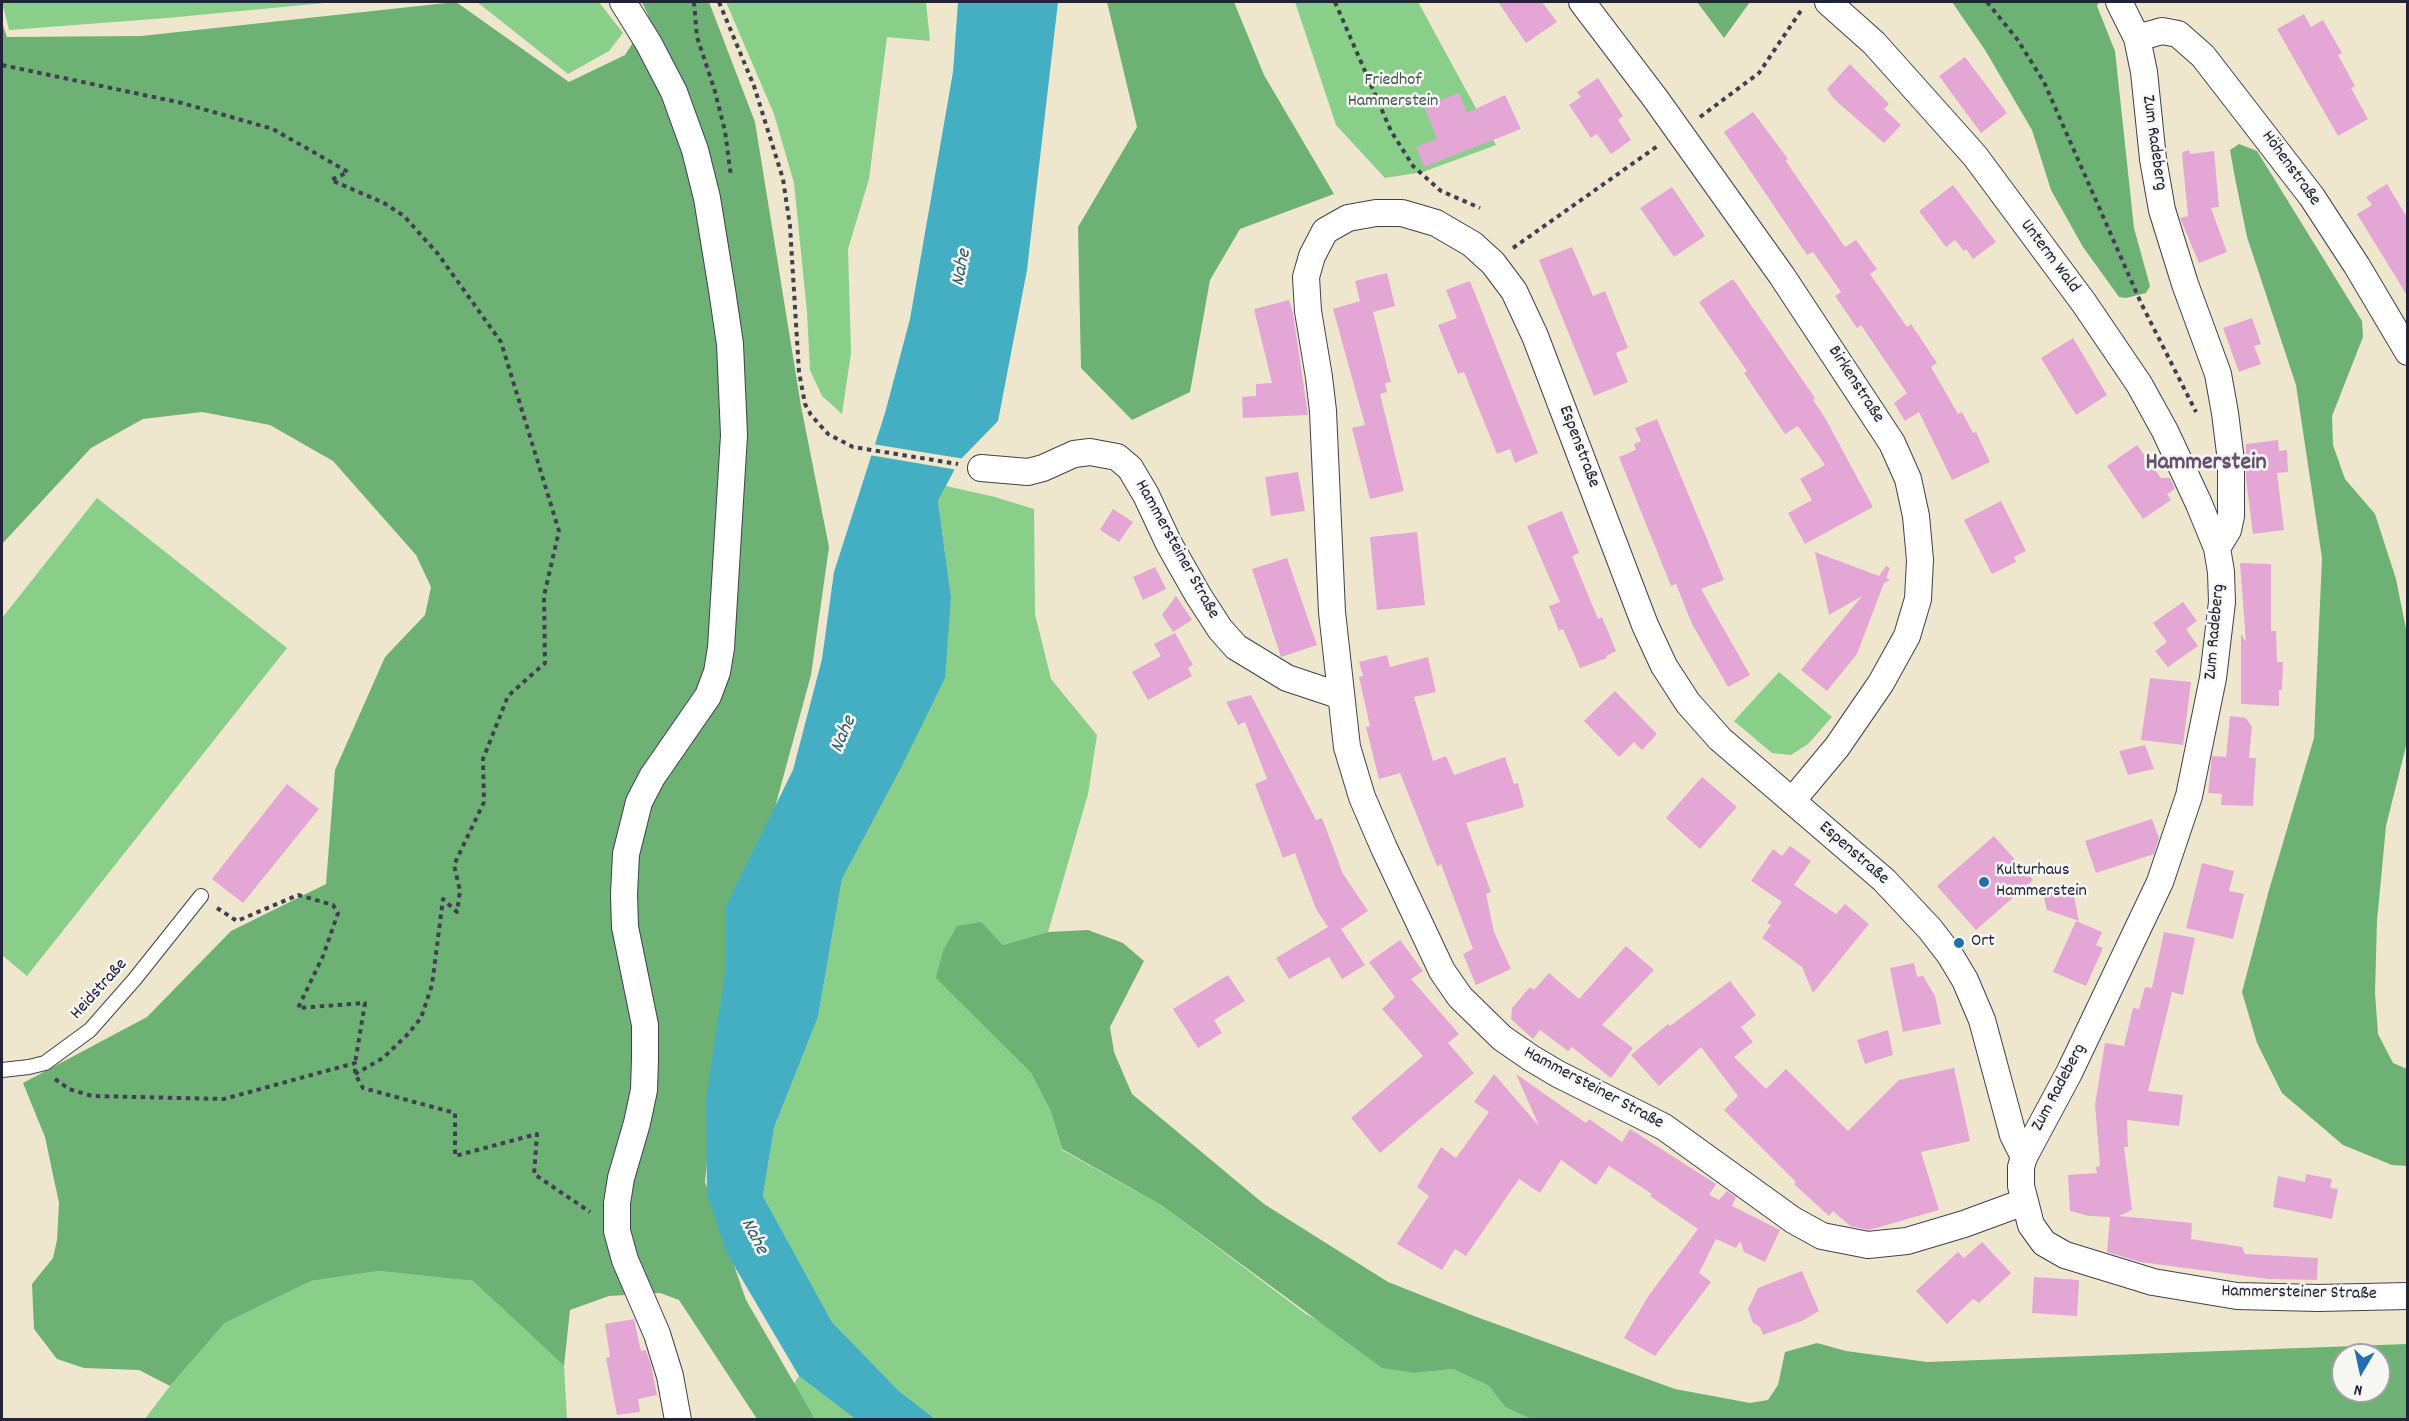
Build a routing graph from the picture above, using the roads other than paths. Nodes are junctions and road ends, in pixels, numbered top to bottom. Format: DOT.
graph roads {
  1 [pos="623,2"];
  2 [pos="1581,2"];
  3 [pos="1828,2"];
  4 [pos="2119,2"];
  5 [pos="2137,38"];
  6 [pos="2408,352"];
  7 [pos="981,468"];
  8 [pos="2217,548"];
  9 [pos="1341,696"];
  10 [pos="1792,801"];
  11 [pos="201,896"];
  12 [pos="2,1070"];
  13 [pos="2024,1157"];
  14 [pos="2024,1203"];
  15 [pos="2408,1296"];
  16 [pos="678,1419"];
  1 -- 16 [label="street"];
  2 -- 10 [label="street, Birkenstraße"];
  3 -- 8 [label="street, Unterm Wald"];
  4 -- 5 [label="street, Zum Radeberg"];
  5 -- 6 [label="street, Höhenstraße"];
  5 -- 8 [label="street, Zum Radeberg"];
  7 -- 9 [label="street, Hammersteiner Straße"];
  8 -- 13 [label="street, Zum Radeberg"];
  9 -- 10 [label="street, Espenstraße"];
  9 -- 14 [label="street, Hammersteiner Straße"];
  10 -- 13 [label="street, Espenstraße"];
  11 -- 12 [label="lane, Heidstraße"];
  13 -- 14 [label="street, Zum Radeberg"];
  14 -- 15 [label="street, Hammersteiner Straße"];
}
